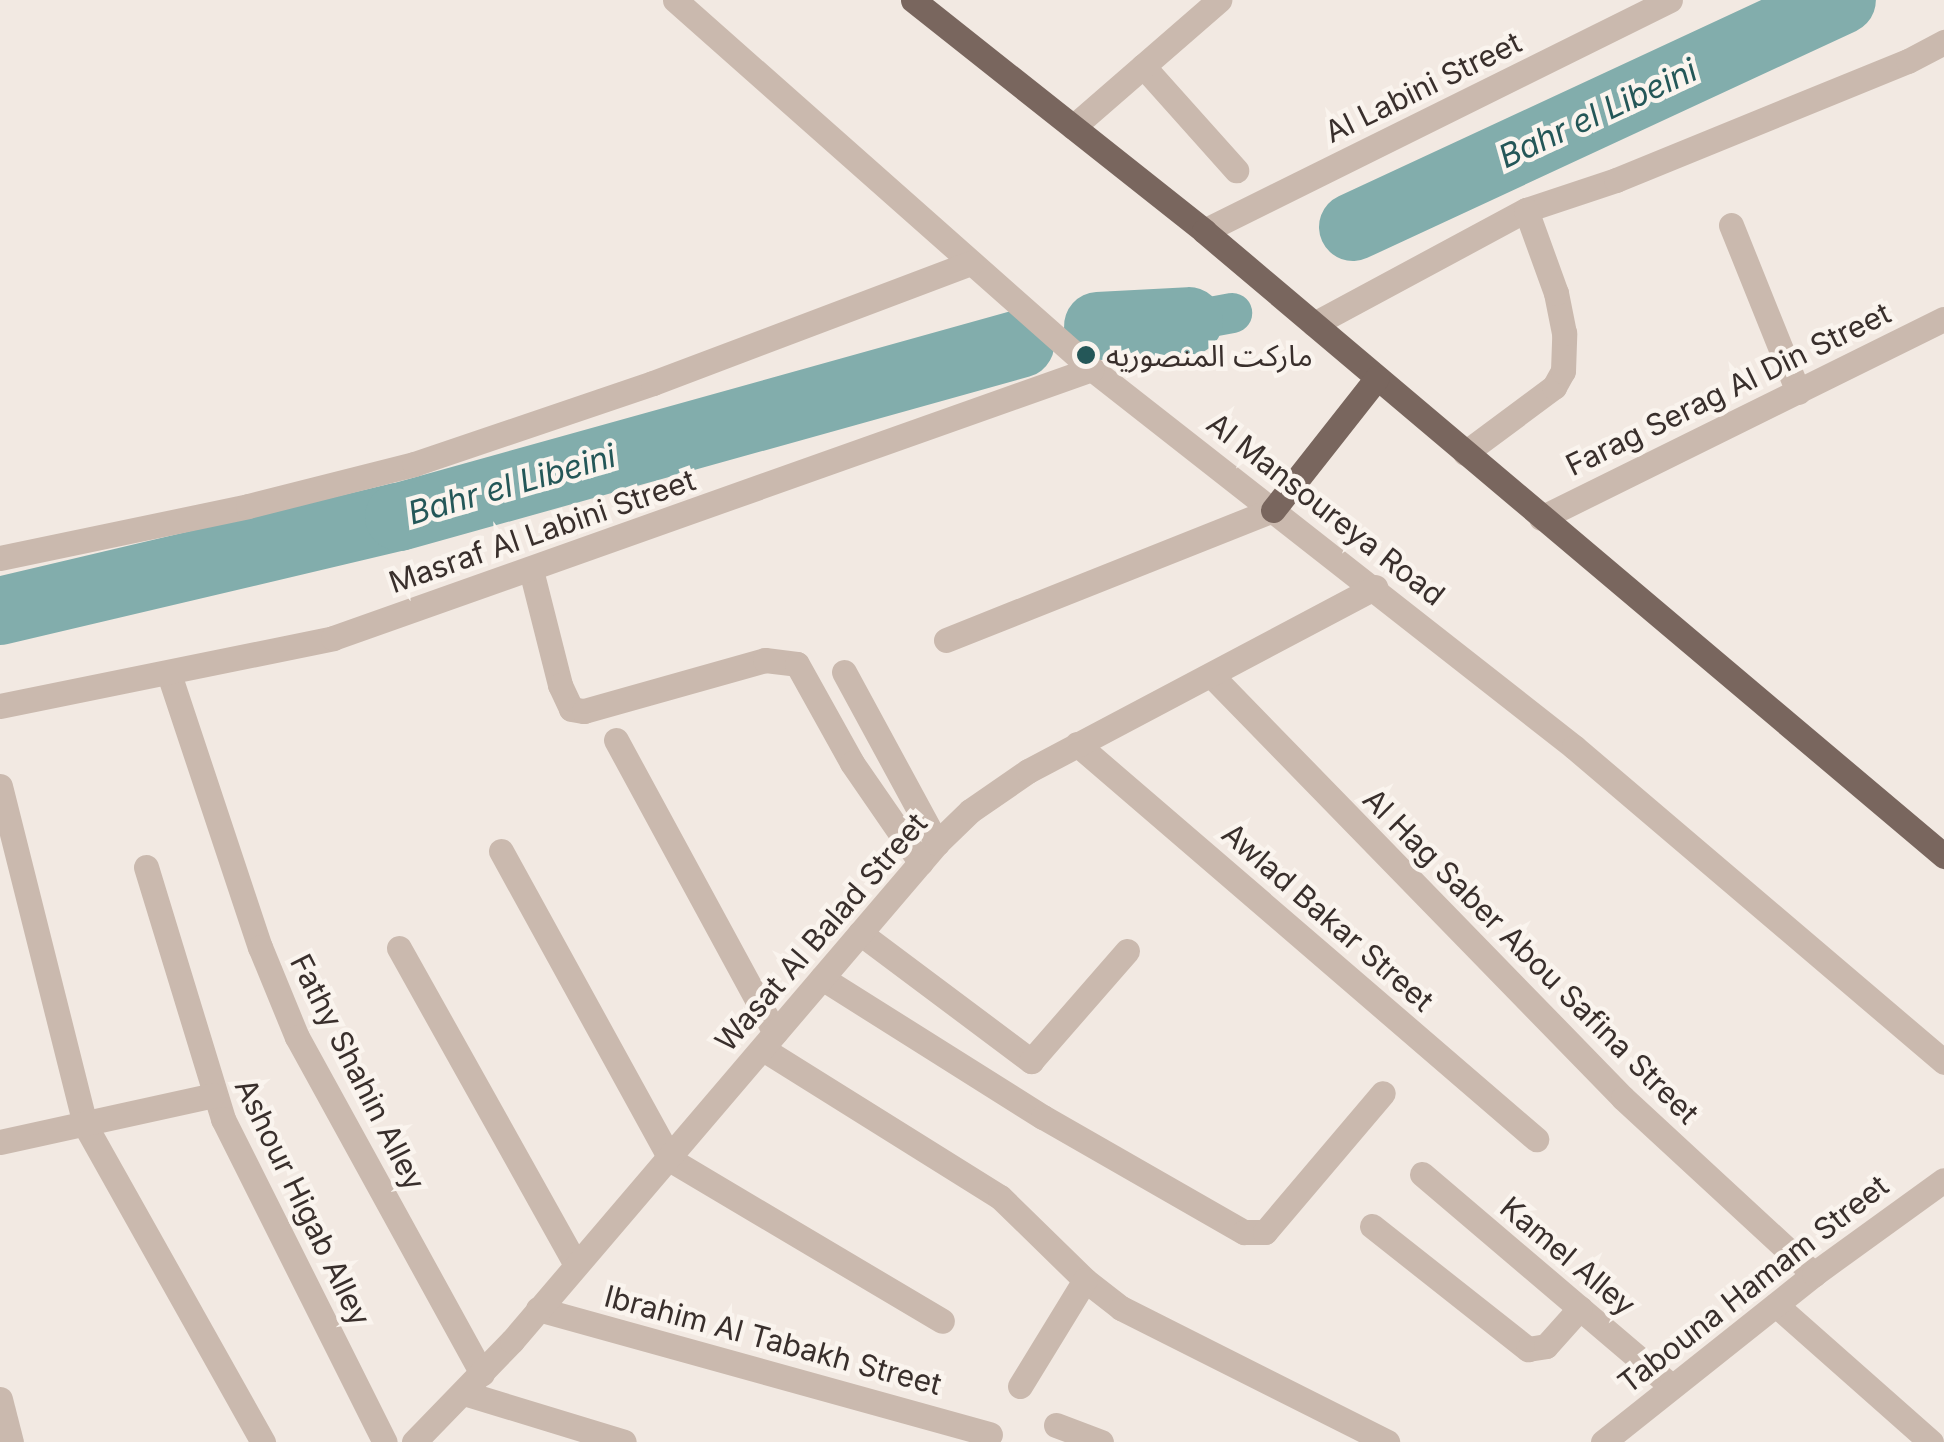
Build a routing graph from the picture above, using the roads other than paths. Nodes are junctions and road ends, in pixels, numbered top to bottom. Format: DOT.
graph roads {
  1 [pos="675,0"];
  2 [pos="913,0"];
  3 [pos="1220,0"];
  4 [pos="1670,0"];
  5 [pos="1944,42"];
  6 [pos="1144,66"];
  7 [pos="1073,127"];
  8 [pos="1236,170"];
  9 [pos="1526,210"];
  10 [pos="1731,224"];
  11 [pos="1204,231"];
  12 [pos="971,263"];
  13 [pos="1944,319"];
  14 [pos="1314,324"];
  15 [pos="1092,369"];
  16 [pos="1377,378"];
  17 [pos="1798,392"];
  18 [pos="1466,453"];
  19 [pos="1273,510"];
  20 [pos="1541,518"];
  21 [pos="0,558"];
  22 [pos="531,570"];
  23 [pos="1376,588"];
  24 [pos="946,640"];
  25 [pos="844,672"];
  26 [pos="169,674"];
  27 [pos="1212,676"];
  28 [pos="0,706"];
  29 [pos="616,740"];
  30 [pos="1077,744"];
  31 [pos="0,786"];
  32 [pos="500,851"];
  33 [pos="929,853"];
  34 [pos="1944,856"];
  35 [pos="146,867"];
  36 [pos="860,933"];
  37 [pos="399,948"];
  38 [pos="1127,952"];
  39 [pos="822,978"];
  40 [pos="769,1041"];
  41 [pos="1944,1062"];
  42 [pos="1384,1093"];
  43 [pos="213,1095"];
  44 [pos="85,1124"];
  45 [pos="1536,1139"];
  46 [pos="0,1142"];
  47 [pos="671,1160"];
  48 [pos="1422,1174"];
  49 [pos="1944,1180"];
  50 [pos="1372,1226"];
  51 [pos="575,1263"];
  52 [pos="1814,1274"];
  53 [pos="1085,1280"];
  54 [pos="1776,1304"];
  55 [pos="1580,1308"];
  56 [pos="538,1309"];
  57 [pos="942,1321"];
  58 [pos="482,1374"];
  59 [pos="1020,1386"];
  60 [pos="1672,1387"];
  61 [pos="464,1393"];
  62 [pos="0,1399"];
  63 [pos="1056,1425"];
  64 [pos="990,1434"];
  65 [pos="11,1442"];
  66 [pos="263,1442"];
  67 [pos="386,1442"];
  68 [pos="414,1442"];
  69 [pos="624,1442"];
  70 [pos="1101,1442"];
  71 [pos="1388,1442"];
  72 [pos="1603,1442"];
  73 [pos="1931,1442"];
  1 -- 12 [label="street, Al Mansoureya Road"];
  2 -- 7 [label="main road"];
  3 -- 6 [label="street"];
  4 -- 11 [label="street, Al Labini Street"];
  5 -- 9 [label="street"];
  6 -- 7 [label="street"];
  6 -- 8 [label="street"];
  7 -- 11 [label="main road"];
  9 -- 14 [label="street"];
  9 -- 18 [label="street"];
  10 -- 17 [label="street"];
  11 -- 14 [label="main road"];
  12 -- 15 [label="street, Al Mansoureya Road"];
  12 -- 21 [label="street"];
  13 -- 17 [label="street, Farag Serag Al Din Street"];
  14 -- 16 [label="main road"];
  15 -- 19 [label="street, Al Mansoureya Road"];
  15 -- 22 [label="street, Masraf Al Labini Street"];
  16 -- 18 [label="main road"];
  16 -- 19 [label="main road"];
  17 -- 20 [label="street, Farag Serag Al Din Street"];
  18 -- 20 [label="main road"];
  19 -- 23 [label="street, Al Mansoureya Road"];
  19 -- 24 [label="street"];
  20 -- 34 [label="main road"];
  22 -- 26 [label="street, Masraf Al Labini Street"];
  22 -- 33 [label="street"];
  23 -- 27 [label="street, Wasat Al Balad Street"];
  23 -- 41 [label="street, Al Mansoureya Road"];
  25 -- 33 [label="street"];
  26 -- 28 [label="street, Masraf Al Labini Street"];
  26 -- 58 [label="street, Fathy Shahin Alley"];
  27 -- 30 [label="street, Wasat Al Balad Street"];
  27 -- 52 [label="street, Al Hag Saber Abou Safina Street"];
  29 -- 40 [label="street"];
  30 -- 33 [label="street, Wasat Al Balad Street"];
  30 -- 45 [label="street, Awlad Bakar Street"];
  31 -- 44 [label="street"];
  32 -- 47 [label="street"];
  33 -- 36 [label="street, Wasat Al Balad Street"];
  35 -- 43 [label="street, Ashour Higab Alley"];
  36 -- 38 [label="street"];
  36 -- 39 [label="street, Wasat Al Balad Street"];
  37 -- 51 [label="street"];
  39 -- 40 [label="street, Wasat Al Balad Street"];
  39 -- 42 [label="street"];
  40 -- 47 [label="street, Wasat Al Balad Street"];
  40 -- 53 [label="street"];
  43 -- 44 [label="street"];
  43 -- 67 [label="street, Ashour Higab Alley"];
  44 -- 46 [label="street"];
  44 -- 66 [label="street"];
  47 -- 51 [label="street, Wasat Al Balad Street"];
  47 -- 57 [label="street"];
  48 -- 55 [label="street, Kamel Alley"];
  49 -- 52 [label="street, Tabouna Hamam Street"];
  50 -- 55 [label="street"];
  51 -- 56 [label="street, Wasat Al Balad Street"];
  52 -- 54 [label="street, Tabouna Hamam Street"];
  53 -- 59 [label="street"];
  53 -- 71 [label="street"];
  54 -- 60 [label="street, Tabouna Hamam Street"];
  54 -- 73 [label="street"];
  55 -- 60 [label="street, Kamel Alley"];
  56 -- 58 [label="street, Wasat Al Balad Street"];
  56 -- 64 [label="street, Ibrahim Al Tabakh Street"];
  58 -- 61 [label="street, Wasat Al Balad Street"];
  60 -- 72 [label="street, Tabouna Hamam Street"];
  61 -- 68 [label="street, Wasat Al Balad Street"];
  61 -- 69 [label="street"];
  62 -- 65 [label="street"];
  63 -- 70 [label="street"];
}
